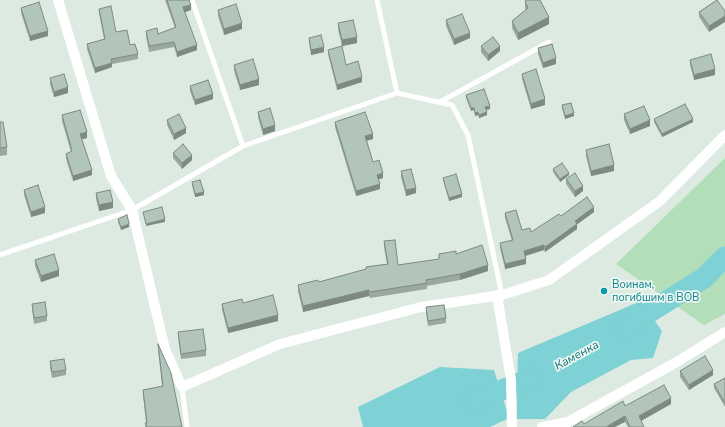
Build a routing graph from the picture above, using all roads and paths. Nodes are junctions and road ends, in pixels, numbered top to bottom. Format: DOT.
graph roads {
  1 [pos="58,0"];
  2 [pos="192,0"];
  3 [pos="377,0"];
  4 [pos="549,42"];
  5 [pos="397,93"];
  6 [pos="439,102"];
  7 [pos="725,135"];
  8 [pos="243,146"];
  9 [pos="132,210"];
  10 [pos="0,255"];
  11 [pos="500,295"];
  12 [pos="725,332"];
  13 [pos="182,387"];
  14 [pos="187,427"];
  15 [pos="512,427"];
  16 [pos="542,427"];
  1 -- 9 [label="street"];
  2 -- 8 [label="lane"];
  3 -- 5 [label="lane"];
  4 -- 6 [label="lane"];
  5 -- 6 [label="lane"];
  5 -- 8 [label="lane"];
  6 -- 11 [label="lane"];
  7 -- 11 [label="street"];
  8 -- 9 [label="lane"];
  9 -- 10 [label="lane"];
  9 -- 13 [label="street"];
  11 -- 13 [label="street"];
  11 -- 15 [label="street"];
  12 -- 16 [label="street"];
  13 -- 14 [label="lane"];
}
